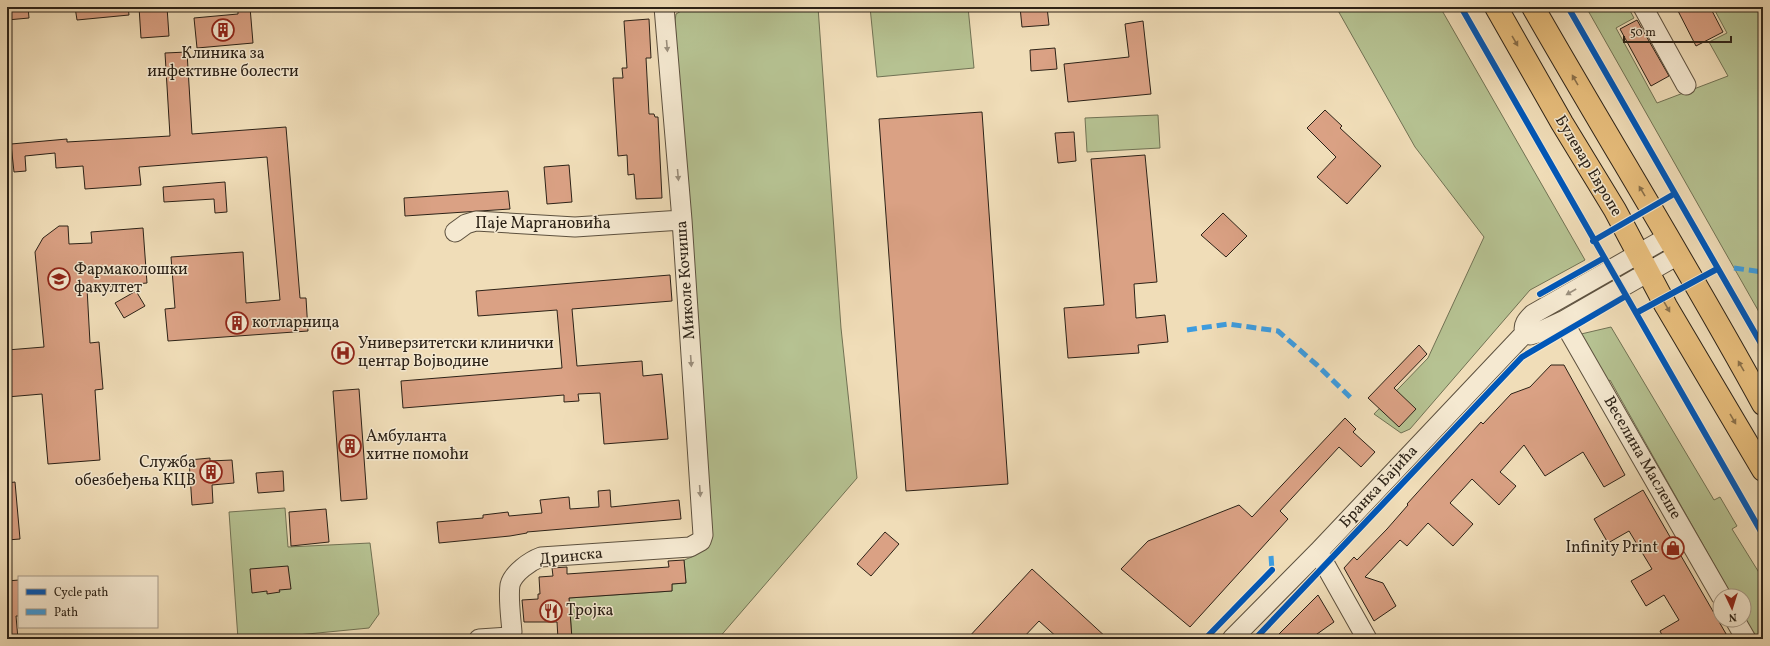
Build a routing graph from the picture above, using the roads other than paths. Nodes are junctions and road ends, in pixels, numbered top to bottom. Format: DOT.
graph roads {
  1 [pos="664,7"];
  2 [pos="1496,7"];
  3 [pos="1533,7"];
  4 [pos="1643,7"];
  5 [pos="1686,85"];
  6 [pos="682,220"];
  7 [pos="455,232"];
  8 [pos="1673,246"];
  9 [pos="1644,263"];
  10 [pos="1563,320"];
  11 [pos="1525,333"];
  12 [pos="1763,404"];
  13 [pos="1763,470"];
  14 [pos="690,547"];
  15 [pos="1318,552"];
  16 [pos="1716,588"];
  17 [pos="1740,628"];
  18 [pos="479,639"];
  19 [pos="1232,639"];
  20 [pos="1367,639"];
  21 [pos="1746,639"];
  1 -- 6 [label="street, Миколе Кочиша, one-way"];
  2 -- 9 [label="main road, Булевар Европе, one-way"];
  8 -- 3 [label="main road, Булевар Европе, one-way"];
  4 -- 5 [label="street"];
  6 -- 7 [label="street, Паје Маргановића"];
  6 -- 14 [label="street, Миколе Кочиша, one-way"];
  8 -- 9 [label="street"];
  12 -- 8 [label="main road, Булевар Европе, one-way"];
  9 -- 10 [label="street"];
  9 -- 11 [label="street, Бранка Бајића, one-way"];
  9 -- 13 [label="main road, Булевар Европе, one-way"];
  10 -- 11 [label="street"];
  10 -- 16 [label="street, Веселина Маслеше"];
  11 -- 15 [label="street, Бранка Бајића"];
  14 -- 18 [label="street, Дринска"];
  15 -- 19 [label="street, Бранка Бајића"];
  15 -- 20 [label="street"];
  17 -- 21 [label="street"];
}
